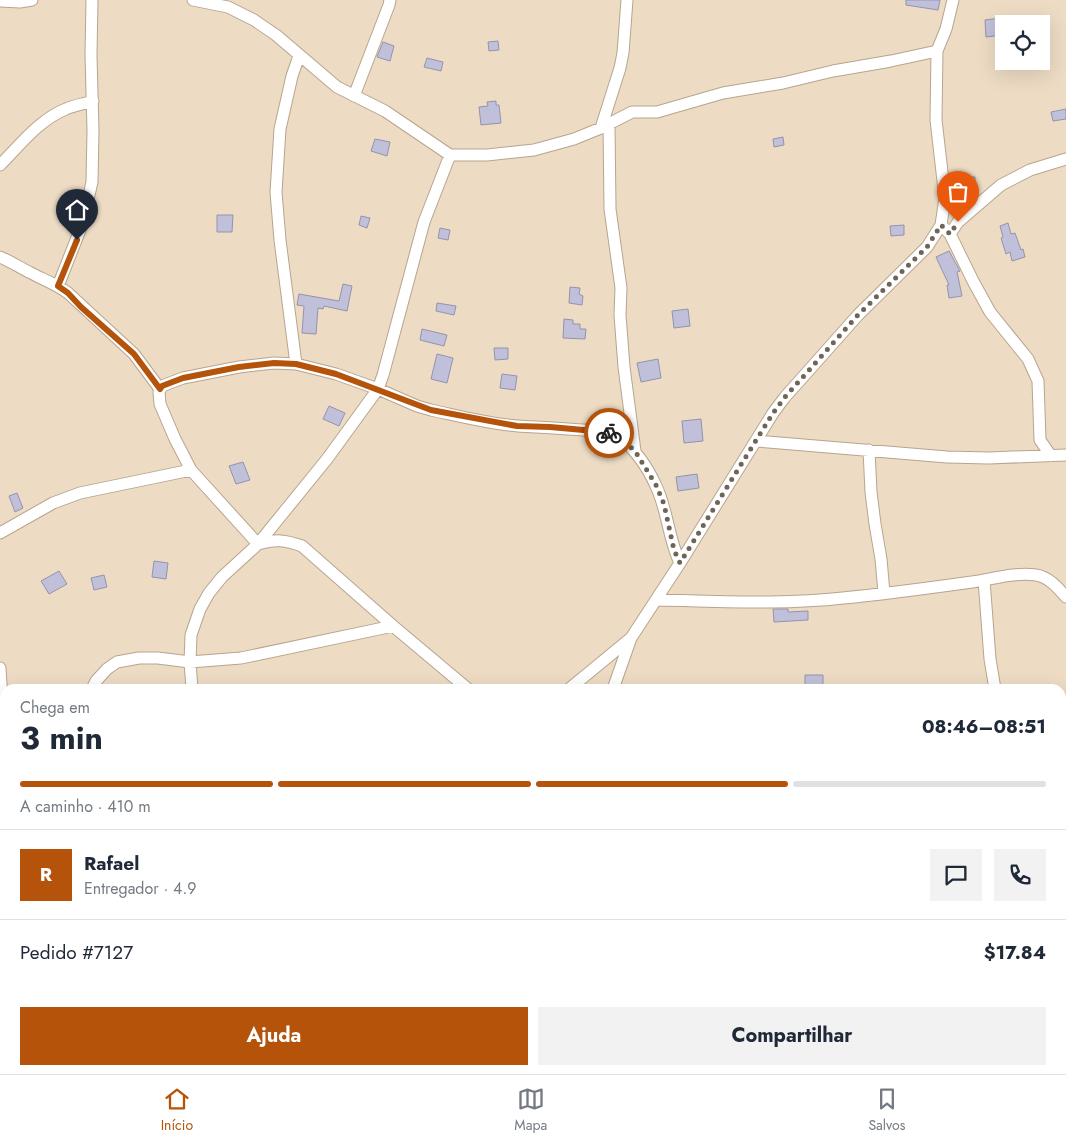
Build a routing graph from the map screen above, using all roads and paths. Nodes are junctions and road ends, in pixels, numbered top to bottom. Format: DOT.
graph roads {
  1 [pos="32,0"];
  2 [pos="92,0"];
  3 [pos="194,0"];
  4 [pos="390,0"];
  5 [pos="627,0"];
  6 [pos="952,0"];
  7 [pos="20,1"];
  8 [pos="0,2"];
  9 [pos="937,51"];
  10 [pos="299,56"];
  11 [pos="354,96"];
  12 [pos="93,101"];
  13 [pos="605,126"];
  14 [pos="450,155"];
  15 [pos="1066,159"];
  16 [pos="0,165"];
  17 [pos="941,225"];
  18 [pos="950,234"];
  19 [pos="0,257"];
  20 [pos="58,286"];
  21 [pos="296,364"];
  22 [pos="160,389"];
  23 [pos="378,389"];
  24 [pos="632,428"];
  25 [pos="617,437"];
  26 [pos="1040,440"];
  27 [pos="757,441"];
  28 [pos="869,450"];
  29 [pos="635,451"];
  30 [pos="1066,455"];
  31 [pos="1051,456"];
  32 [pos="1026,457"];
  33 [pos="191,470"];
  34 [pos="0,533"];
  35 [pos="258,544"];
  36 [pos="680,563"];
  37 [pos="984,580"];
  38 [pos="884,593"];
  39 [pos="1066,597"];
  40 [pos="656,600"];
  41 [pos="393,626"];
  42 [pos="631,638"];
  43 [pos="190,662"];
  44 [pos="0,668"];
  45 [pos="1,684"];
  46 [pos="94,684"];
  47 [pos="192,684"];
  48 [pos="460,684"];
  49 [pos="575,684"];
  50 [pos="615,684"];
  51 [pos="994,684"];
  1 -- 7 [label="street"];
  2 -- 12 [label="street"];
  3 -- 10 [label="street"];
  4 -- 11 [label="street"];
  5 -- 13 [label="street"];
  6 -- 9 [label="street"];
  7 -- 8 [label="street"];
  9 -- 13 [label="street"];
  9 -- 17 [label="street"];
  10 -- 11 [label="street"];
  10 -- 21 [label="street"];
  11 -- 14 [label="street"];
  12 -- 16 [label="street"];
  12 -- 20 [label="street"];
  13 -- 14 [label="street"];
  13 -- 24 [label="street"];
  14 -- 23 [label="street"];
  15 -- 18 [label="street"];
  17 -- 18 [label="street"];
  17 -- 27 [label="street"];
  18 -- 26 [label="street"];
  19 -- 20 [label="street"];
  20 -- 22 [label="street"];
  21 -- 22 [label="street"];
  21 -- 23 [label="street"];
  22 -- 33 [label="street"];
  23 -- 25 [label="street"];
  23 -- 35 [label="street"];
  24 -- 25 [label="street"];
  24 -- 29 [label="street"];
  25 -- 29 [label="street"];
  26 -- 31 [label="street"];
  26 -- 32 [label="street"];
  27 -- 28 [label="street"];
  27 -- 36 [label="street"];
  28 -- 32 [label="street"];
  28 -- 38 [label="street"];
  29 -- 36 [label="street"];
  30 -- 31 [label="street"];
  31 -- 32 [label="street"];
  33 -- 34 [label="street"];
  33 -- 35 [label="street"];
  35 -- 41 [label="street"];
  35 -- 43 [label="street"];
  36 -- 40 [label="street"];
  37 -- 38 [label="street"];
  37 -- 39 [label="street"];
  37 -- 51 [label="street"];
  38 -- 40 [label="street"];
  40 -- 42 [label="street"];
  41 -- 43 [label="street"];
  41 -- 48 [label="street"];
  42 -- 49 [label="street"];
  42 -- 50 [label="street"];
  43 -- 46 [label="street"];
  43 -- 47 [label="street"];
  44 -- 45 [label="street"];
}
